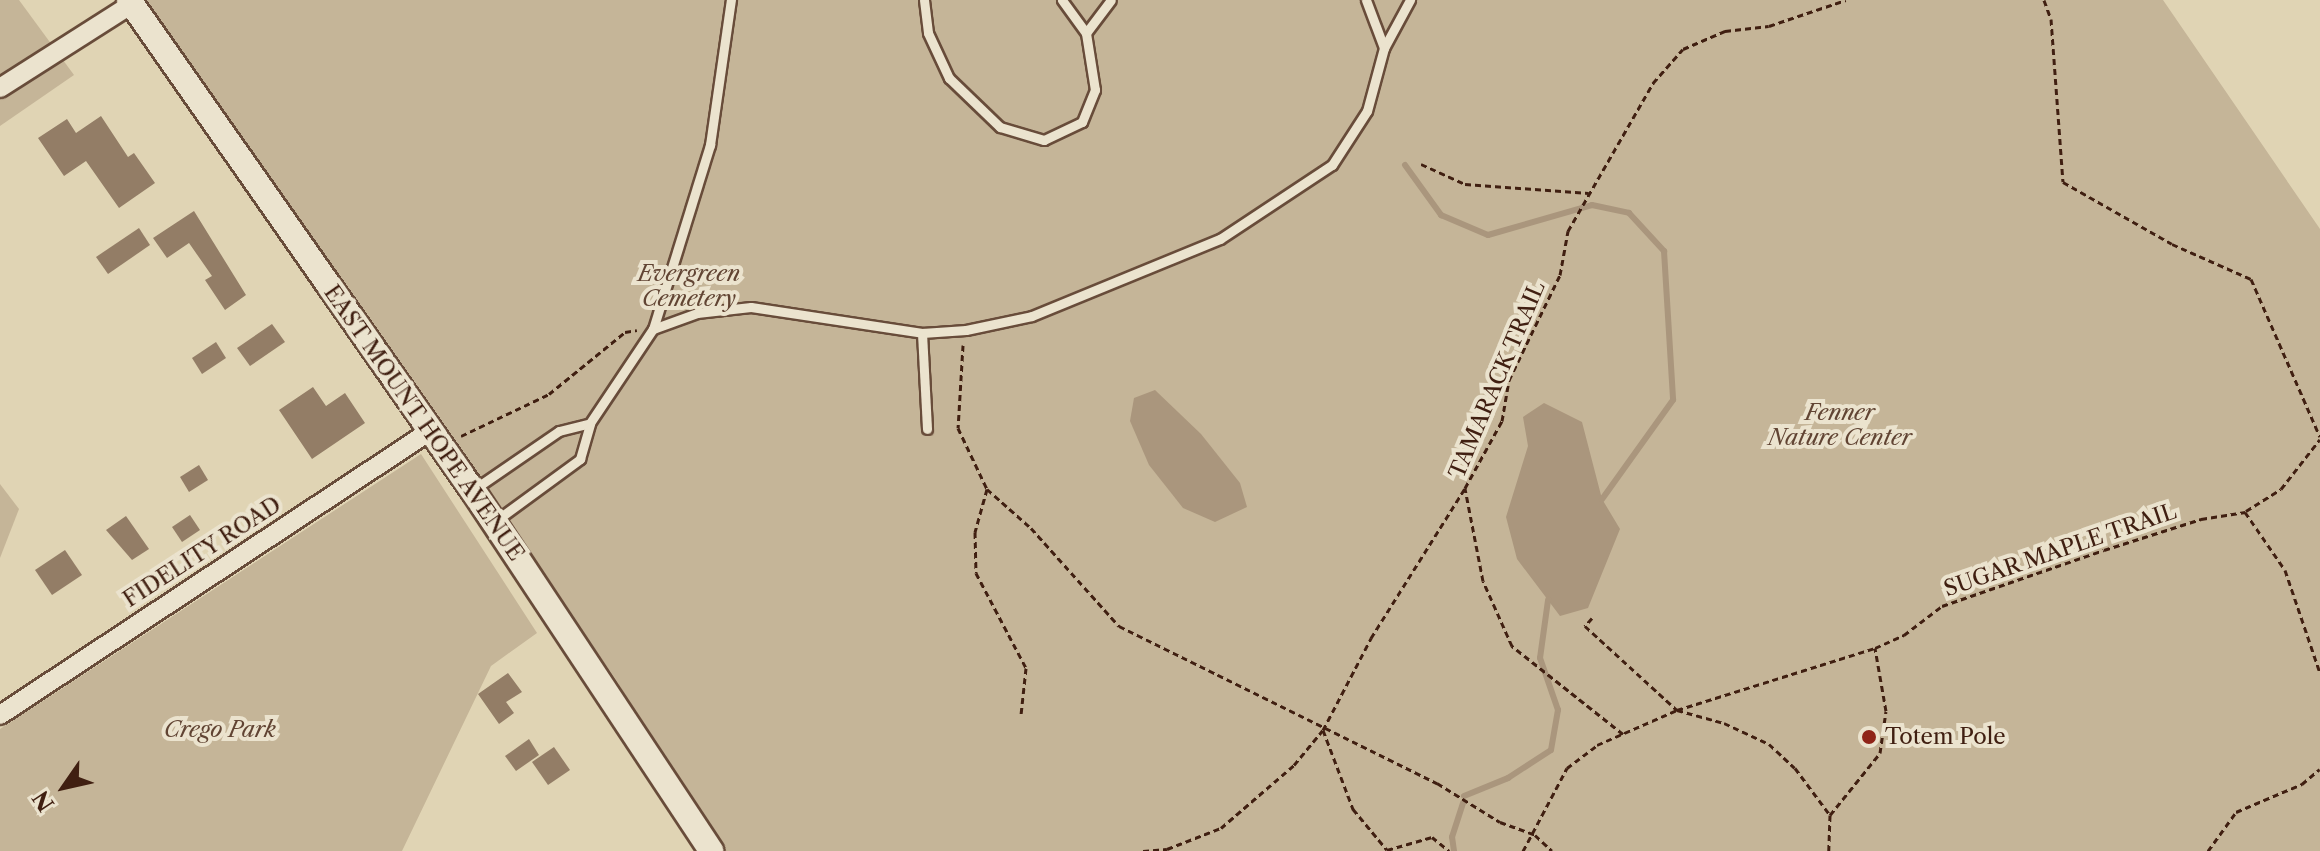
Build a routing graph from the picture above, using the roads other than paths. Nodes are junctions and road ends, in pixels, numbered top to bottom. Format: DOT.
graph roads {
  1 [pos="731,0"];
  2 [pos="924,0"];
  3 [pos="1062,0"];
  4 [pos="1111,0"];
  5 [pos="1366,0"];
  6 [pos="1410,0"];
  7 [pos="131,2"];
  8 [pos="1086,33"];
  9 [pos="1384,48"];
  10 [pos="0,88"];
  11 [pos="653,329"];
  12 [pos="922,333"];
  13 [pos="590,423"];
  14 [pos="927,429"];
  15 [pos="430,431"];
  16 [pos="473,491"];
  17 [pos="494,522"];
  18 [pos="0,715"];
  19 [pos="711,851"];
  1 -- 11 [label="lane"];
  2 -- 8 [label="lane"];
  3 -- 8 [label="lane"];
  4 -- 8 [label="lane"];
  5 -- 9 [label="lane"];
  6 -- 9 [label="lane"];
  7 -- 10 [label="street"];
  7 -- 15 [label="street, EAST MOUNT HOPE AVENUE"];
  9 -- 12 [label="lane"];
  11 -- 12 [label="lane"];
  11 -- 13 [label="lane"];
  12 -- 14 [label="lane"];
  13 -- 16 [label="lane"];
  13 -- 17 [label="lane"];
  15 -- 16 [label="street, EAST MOUNT HOPE AVENUE"];
  15 -- 18 [label="street, FIDELITY ROAD"];
  16 -- 17 [label="street, EAST MOUNT HOPE AVENUE"];
  17 -- 19 [label="street, EAST MOUNT HOPE AVENUE"];
}
